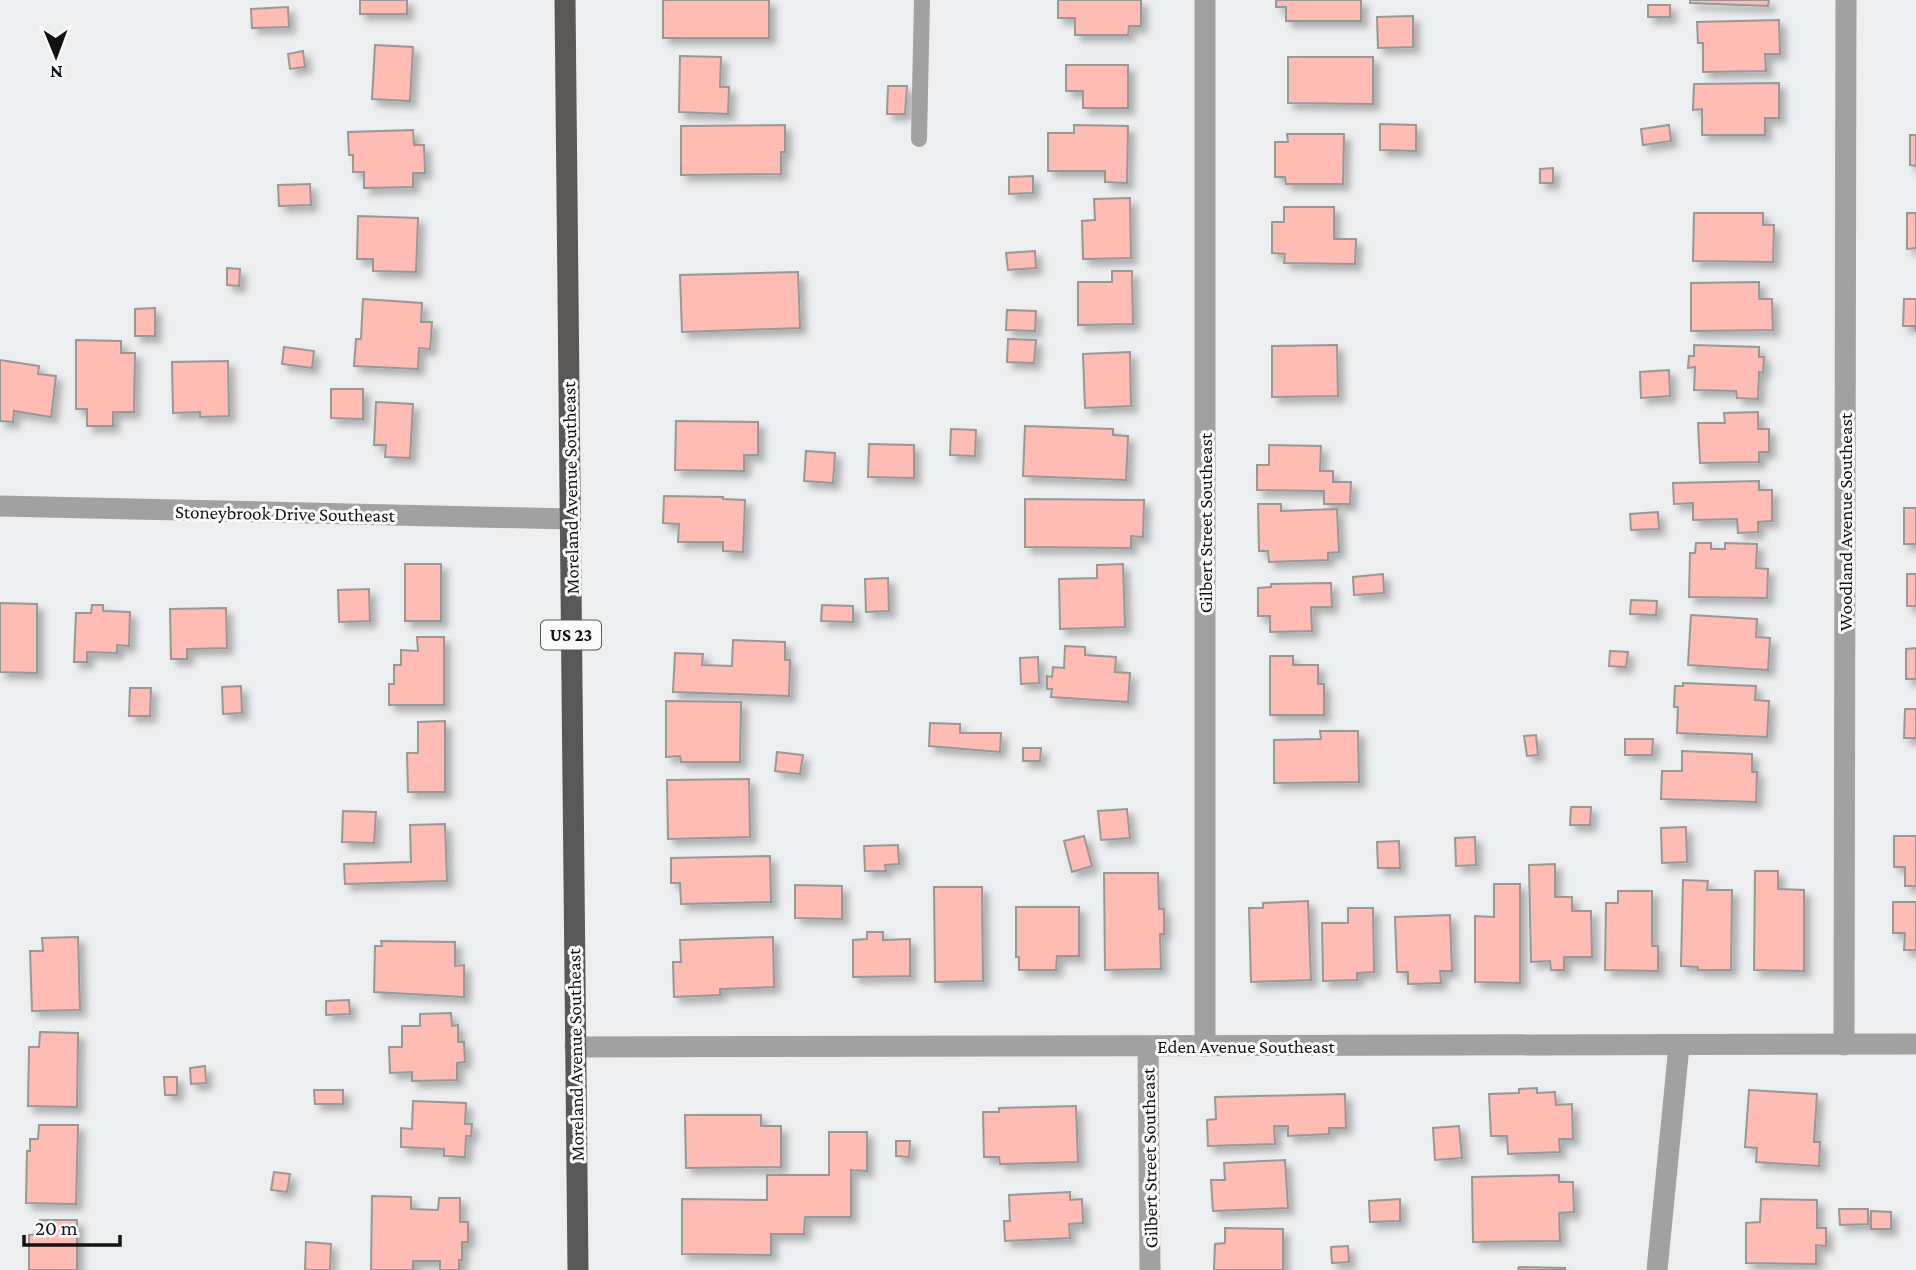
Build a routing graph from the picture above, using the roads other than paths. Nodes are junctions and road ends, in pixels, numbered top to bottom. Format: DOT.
graph roads {
  1 [pos="565,0"];
  2 [pos="922,0"];
  3 [pos="1205,0"];
  4 [pos="1846,0"];
  5 [pos="919,139"];
  6 [pos="0,506"];
  7 [pos="570,519"];
  8 [pos="1916,1044"];
  9 [pos="1844,1045"];
  10 [pos="1148,1046"];
  11 [pos="1205,1046"];
  12 [pos="1679,1046"];
  13 [pos="575,1047"];
  14 [pos="578,1270"];
  15 [pos="1150,1270"];
  16 [pos="1657,1270"];
  1 -- 7 [label="highway, Moreland Avenue Southeast / US 23"];
  2 -- 5 [label="lane"];
  3 -- 11 [label="street, Gilbert Street Southeast"];
  4 -- 9 [label="street, Woodland Avenue Southeast"];
  6 -- 7 [label="street, Stoneybrook Drive Southeast"];
  7 -- 13 [label="highway, Moreland Avenue Southeast / US 23"];
  8 -- 9 [label="street, Eden Avenue Southeast"];
  9 -- 12 [label="street, Eden Avenue Southeast"];
  10 -- 11 [label="street, Eden Avenue Southeast"];
  10 -- 13 [label="street, Eden Avenue Southeast"];
  10 -- 15 [label="street, Gilbert Street Southeast"];
  11 -- 12 [label="street, Eden Avenue Southeast"];
  12 -- 16 [label="street"];
  13 -- 14 [label="highway, Moreland Avenue Southeast / US 23"];
}
